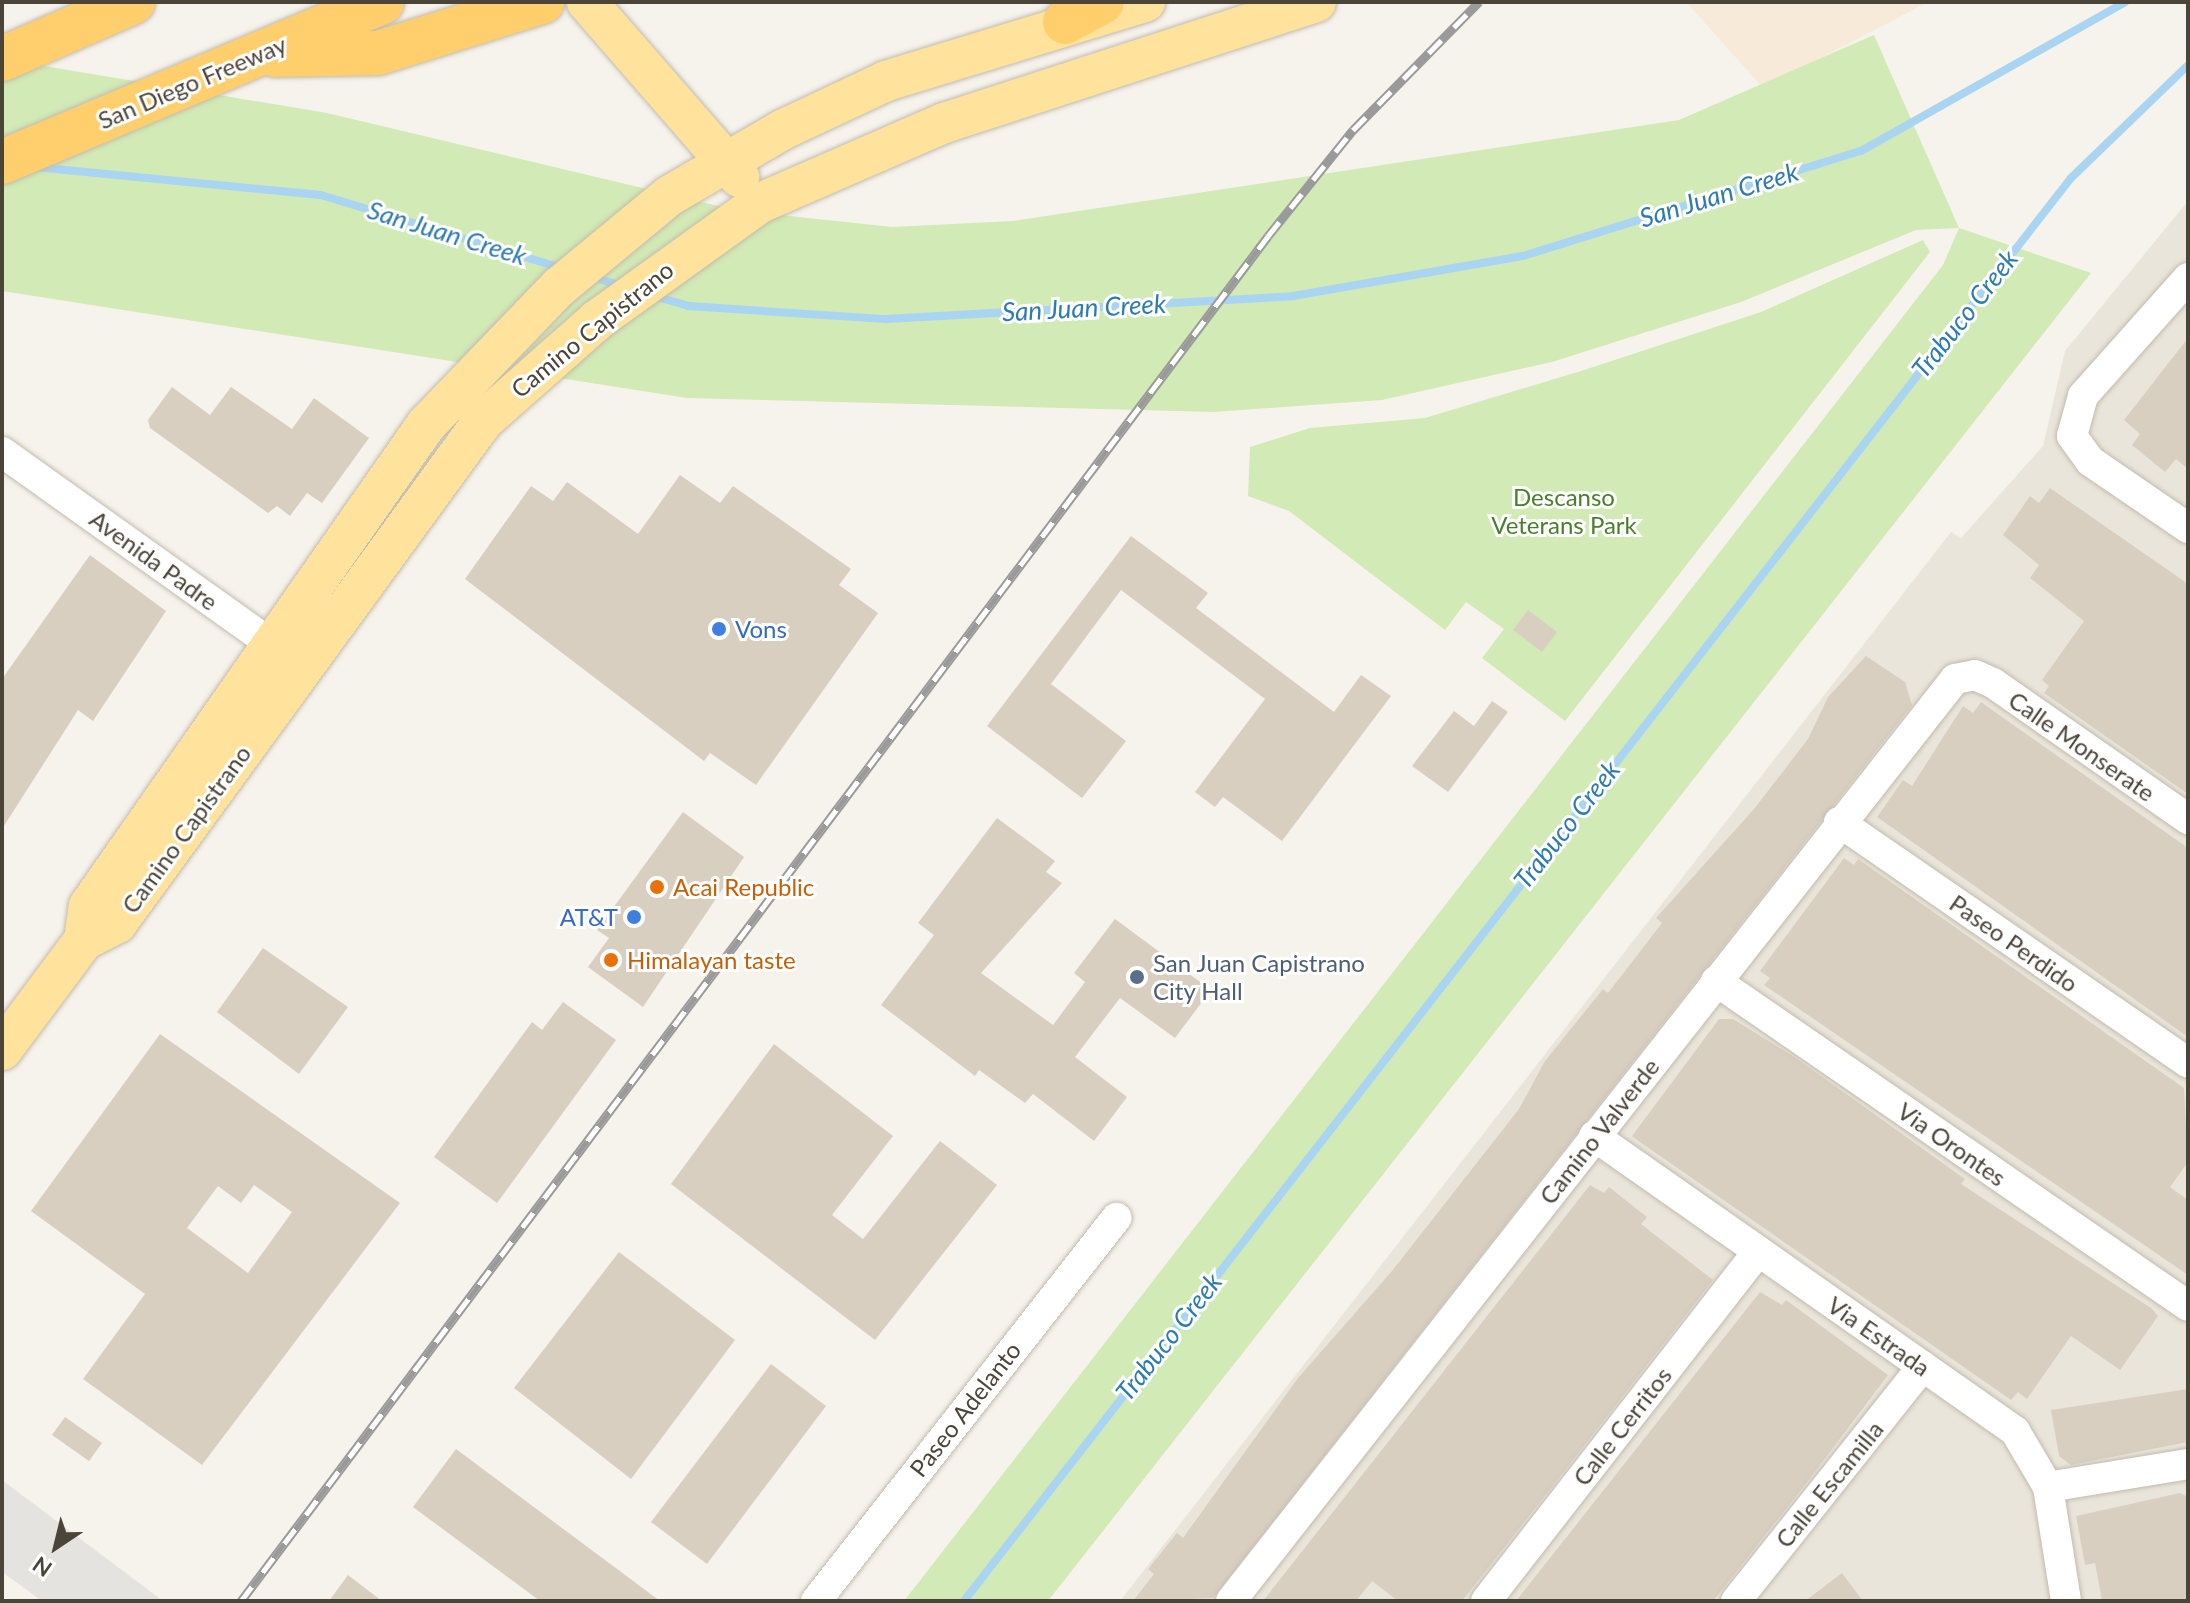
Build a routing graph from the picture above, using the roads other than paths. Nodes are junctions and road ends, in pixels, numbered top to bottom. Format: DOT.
graph roads {
  1 [pos="133,2"];
  2 [pos="382,2"];
  3 [pos="542,2"];
  4 [pos="587,2"];
  5 [pos="1145,2"];
  6 [pos="1316,2"];
  7 [pos="1083,12"];
  8 [pos="2,59"];
  9 [pos="245,59"];
  10 [pos="724,158"];
  11 [pos="2,162"];
  12 [pos="754,207"];
  13 [pos="2188,278"];
  14 [pos="2,452"];
  15 [pos="2188,528"];
  16 [pos="270,644"];
  17 [pos="306,669"];
  18 [pos="1975,675"];
  19 [pos="2188,819"];
  20 [pos="1839,822"];
  21 [pos="84,940"];
  22 [pos="1716,981"];
  23 [pos="2,1050"];
  24 [pos="2188,1063"];
  25 [pos="1594,1136"];
  26 [pos="1116,1218"];
  27 [pos="1758,1251"];
  28 [pos="2188,1306"];
  29 [pos="1923,1366"];
  30 [pos="2188,1464"];
  31 [pos="2048,1487"];
  32 [pos="816,1601"];
  33 [pos="1231,1601"];
  34 [pos="1486,1601"];
  35 [pos="1736,1601"];
  36 [pos="2066,1601"];
  1 -- 8 [label="highway"];
  2 -- 9 [label="highway, San Diego Freeway"];
  3 -- 9 [label="highway"];
  4 -- 10 [label="main road"];
  5 -- 7 [label="main road, Camino Capistrano"];
  6 -- 12 [label="main road, Camino Capistrano"];
  7 -- 10 [label="main road, Camino Capistrano"];
  9 -- 11 [label="highway, San Diego Freeway"];
  10 -- 12 [label="main road"];
  10 -- 16 [label="main road, Camino Capistrano"];
  12 -- 17 [label="main road, Camino Capistrano"];
  13 -- 15 [label="street"];
  14 -- 16 [label="street, Avenida Padre"];
  16 -- 17 [label="street, Avenida Padre"];
  16 -- 21 [label="main road, Camino Capistrano"];
  17 -- 21 [label="main road, Camino Capistrano"];
  18 -- 19 [label="street, Calle Monserate"];
  18 -- 20 [label="street, Camino Valverde"];
  20 -- 22 [label="street, Camino Valverde"];
  20 -- 24 [label="street, Paseo Perdido"];
  21 -- 23 [label="main road, Camino Capistrano"];
  22 -- 25 [label="street, Camino Valverde"];
  22 -- 28 [label="street, Via Orontes"];
  25 -- 27 [label="street, Via Estrada"];
  25 -- 33 [label="street, Camino Valverde"];
  26 -- 32 [label="street, Paseo Adelanto"];
  27 -- 29 [label="street, Via Estrada"];
  27 -- 34 [label="street, Calle Cerritos"];
  29 -- 31 [label="street, Via Estrada"];
  29 -- 35 [label="street, Calle Escamilla"];
  30 -- 31 [label="street"];
  31 -- 36 [label="street, Via Estrada"];
}
